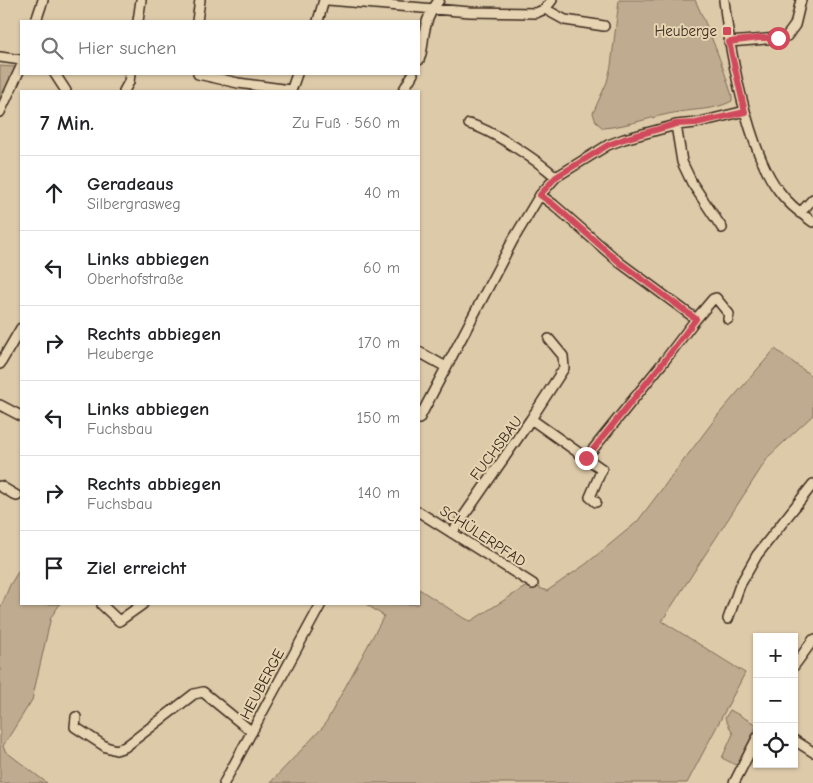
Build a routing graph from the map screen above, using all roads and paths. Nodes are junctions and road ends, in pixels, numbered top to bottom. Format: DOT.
graph roads {
  1 [pos="43,0"];
  2 [pos="141,0"];
  3 [pos="200,0"];
  4 [pos="326,0"];
  5 [pos="552,0"];
  6 [pos="724,0"];
  7 [pos="801,0"];
  8 [pos="379,2"];
  9 [pos="436,4"];
  10 [pos="545,9"];
  11 [pos="36,20"];
  12 [pos="138,20"];
  13 [pos="197,20"];
  14 [pos="318,20"];
  15 [pos="604,26"];
  16 [pos="729,42"];
  17 [pos="0,57"];
  18 [pos="420,58"];
  19 [pos="20,60"];
  20 [pos="20,69"];
  21 [pos="57,75"];
  22 [pos="130,75"];
  23 [pos="202,75"];
  24 [pos="297,75"];
  25 [pos="412,75"];
  26 [pos="65,90"];
  27 [pos="125,90"];
  28 [pos="290,90"];
  29 [pos="404,90"];
  30 [pos="0,112"];
  31 [pos="745,112"];
  32 [pos="469,124"];
  33 [pos="676,124"];
  34 [pos="556,177"];
  35 [pos="540,195"];
  36 [pos="813,199"];
  37 [pos="800,212"];
  38 [pos="813,222"];
  39 [pos="722,228"];
  40 [pos="696,319"];
  41 [pos="728,319"];
  42 [pos="20,331"];
  43 [pos="549,339"];
  44 [pos="420,353"];
  45 [pos="0,364"];
  46 [pos="446,367"];
  47 [pos="0,405"];
  48 [pos="20,415"];
  49 [pos="420,416"];
  50 [pos="531,419"];
  51 [pos="586,458"];
  52 [pos="813,484"];
  53 [pos="0,486"];
  54 [pos="17,496"];
  55 [pos="596,502"];
  56 [pos="420,513"];
  57 [pos="452,533"];
  58 [pos="533,584"];
  59 [pos="102,605"];
  60 [pos="142,605"];
  61 [pos="320,605"];
  62 [pos="728,619"];
  63 [pos="813,640"];
  64 [pos="798,661"];
  65 [pos="76,717"];
  66 [pos="252,732"];
  67 [pos="798,743"];
  68 [pos="753,746"];
  69 [pos="813,752"];
  70 [pos="229,781"];
  71 [pos="734,783"];
  1 -- 11 [label="street"];
  2 -- 12 [label="street"];
  3 -- 13 [label="street"];
  4 -- 8 [label="street"];
  4 -- 14 [label="street"];
  5 -- 10 [label="street"];
  6 -- 16 [label="street"];
  7 -- 16 [label="street"];
  8 -- 9 [label="street"];
  9 -- 10 [label="street"];
  9 -- 18 [label="street"];
  10 -- 15 [label="street"];
  16 -- 31 [label="street"];
  17 -- 19 [label="street"];
  20 -- 30 [label="street"];
  21 -- 26 [label="street"];
  22 -- 27 [label="street"];
  23 -- 28 [label="street"];
  24 -- 28 [label="street"];
  25 -- 29 [label="street"];
  31 -- 33 [label="street"];
  31 -- 37 [label="street"];
  32 -- 34 [label="street"];
  33 -- 34 [label="street"];
  33 -- 39 [label="street"];
  34 -- 35 [label="street"];
  35 -- 40 [label="street"];
  35 -- 46 [label="street"];
  36 -- 37 [label="street"];
  37 -- 38 [label="street"];
  40 -- 41 [label="street"];
  40 -- 51 [label="street"];
  42 -- 45 [label="street"];
  43 -- 50 [label="street"];
  44 -- 46 [label="street"];
  46 -- 49 [label="street"];
  47 -- 48 [label="street"];
  50 -- 51 [label="street, FUCHSBAU"];
  50 -- 57 [label="street, FUCHSBAU"];
  51 -- 55 [label="street, FUCHSBAU"];
  52 -- 62 [label="street"];
  53 -- 54 [label="street"];
  56 -- 57 [label="street, SCHÜLERPFAD"];
  57 -- 58 [label="street, SCHÜLERPFAD"];
  59 -- 60 [label="street"];
  61 -- 66 [label="street, HEUBERGE"];
  63 -- 64 [label="street"];
  65 -- 66 [label="street"];
  66 -- 70 [label="street, HEUBERGE"];
  67 -- 69 [label="street"];
  68 -- 71 [label="street"];
}
